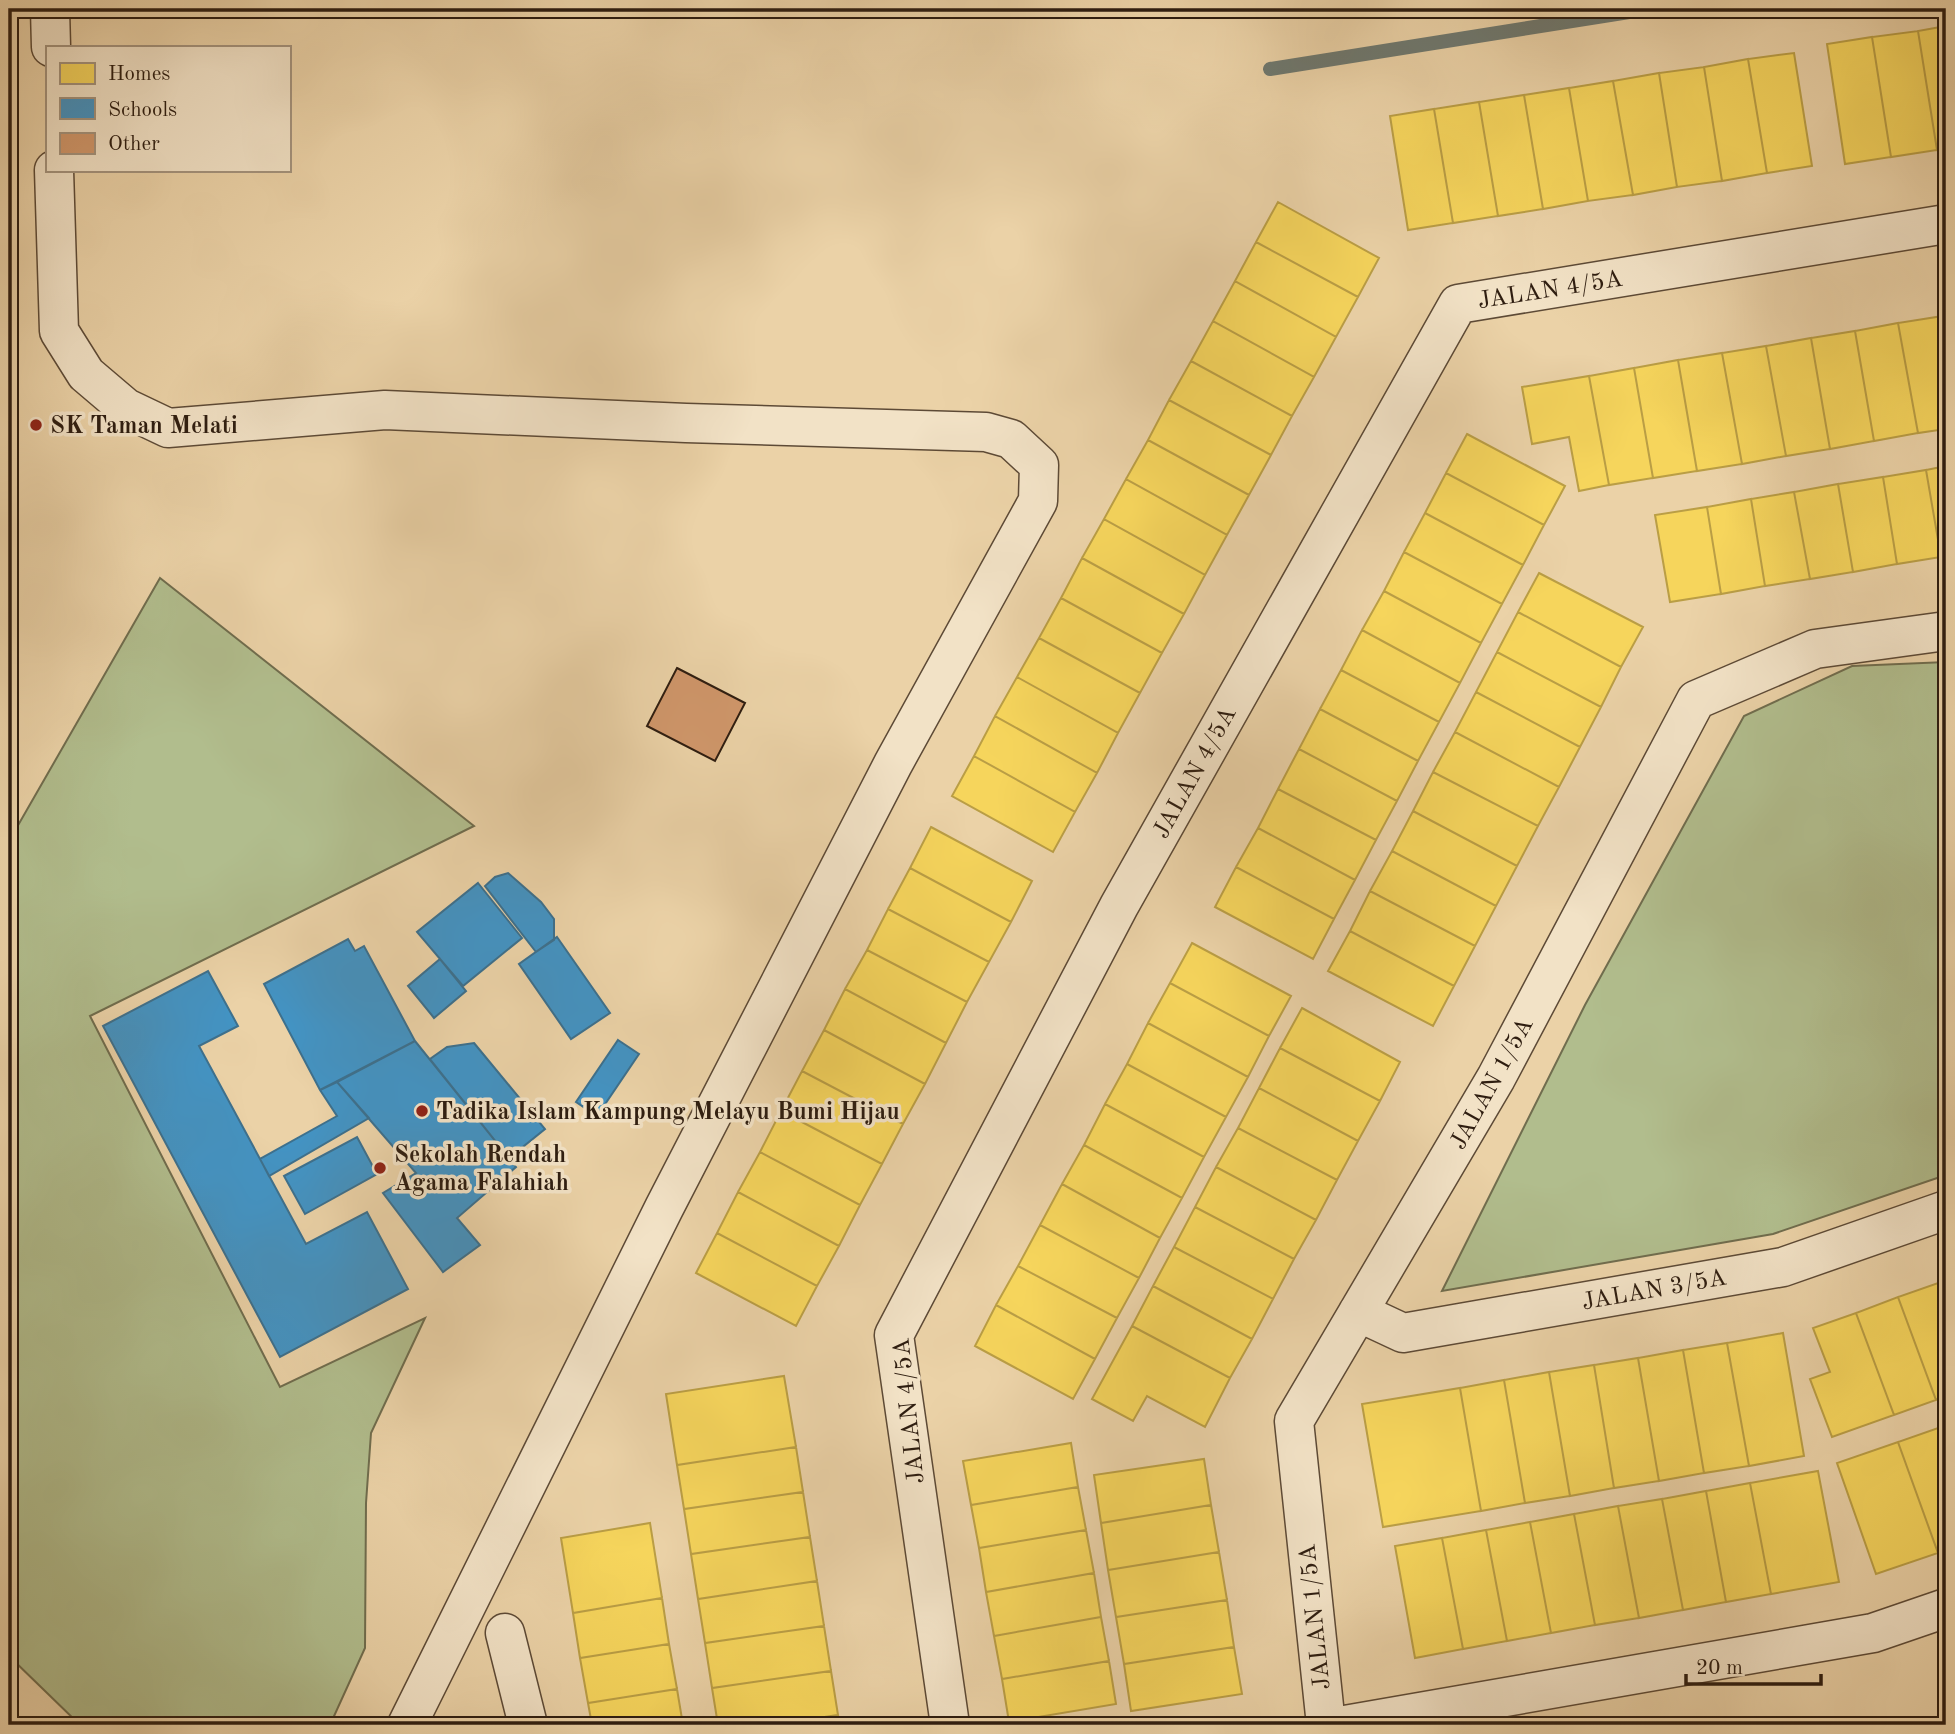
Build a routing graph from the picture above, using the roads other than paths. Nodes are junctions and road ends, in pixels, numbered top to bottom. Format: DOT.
graph roads {
  1 [pos="50,9"];
  2 [pos="51,46"];
  3 [pos="54,172"];
  4 [pos="1946,223"];
  5 [pos="1946,631"];
  6 [pos="1946,1210"];
  7 [pos="1358,1312"];
  8 [pos="1946,1608"];
  9 [pos="505,1633"];
  10 [pos="407,1725"];
  11 [pos="528,1725"];
  12 [pos="950,1725"];
  13 [pos="1326,1725"];
  14 [pos="1345,1725"];
  1 -- 2 [label="street"];
  3 -- 10 [label="street"];
  4 -- 12 [label="street, JALAN 4/5A"];
  5 -- 7 [label="street, JALAN 1/5A"];
  6 -- 7 [label="street, JALAN 3/5A"];
  7 -- 13 [label="street, JALAN 1/5A"];
  8 -- 14 [label="street"];
  9 -- 11 [label="street"];
}
